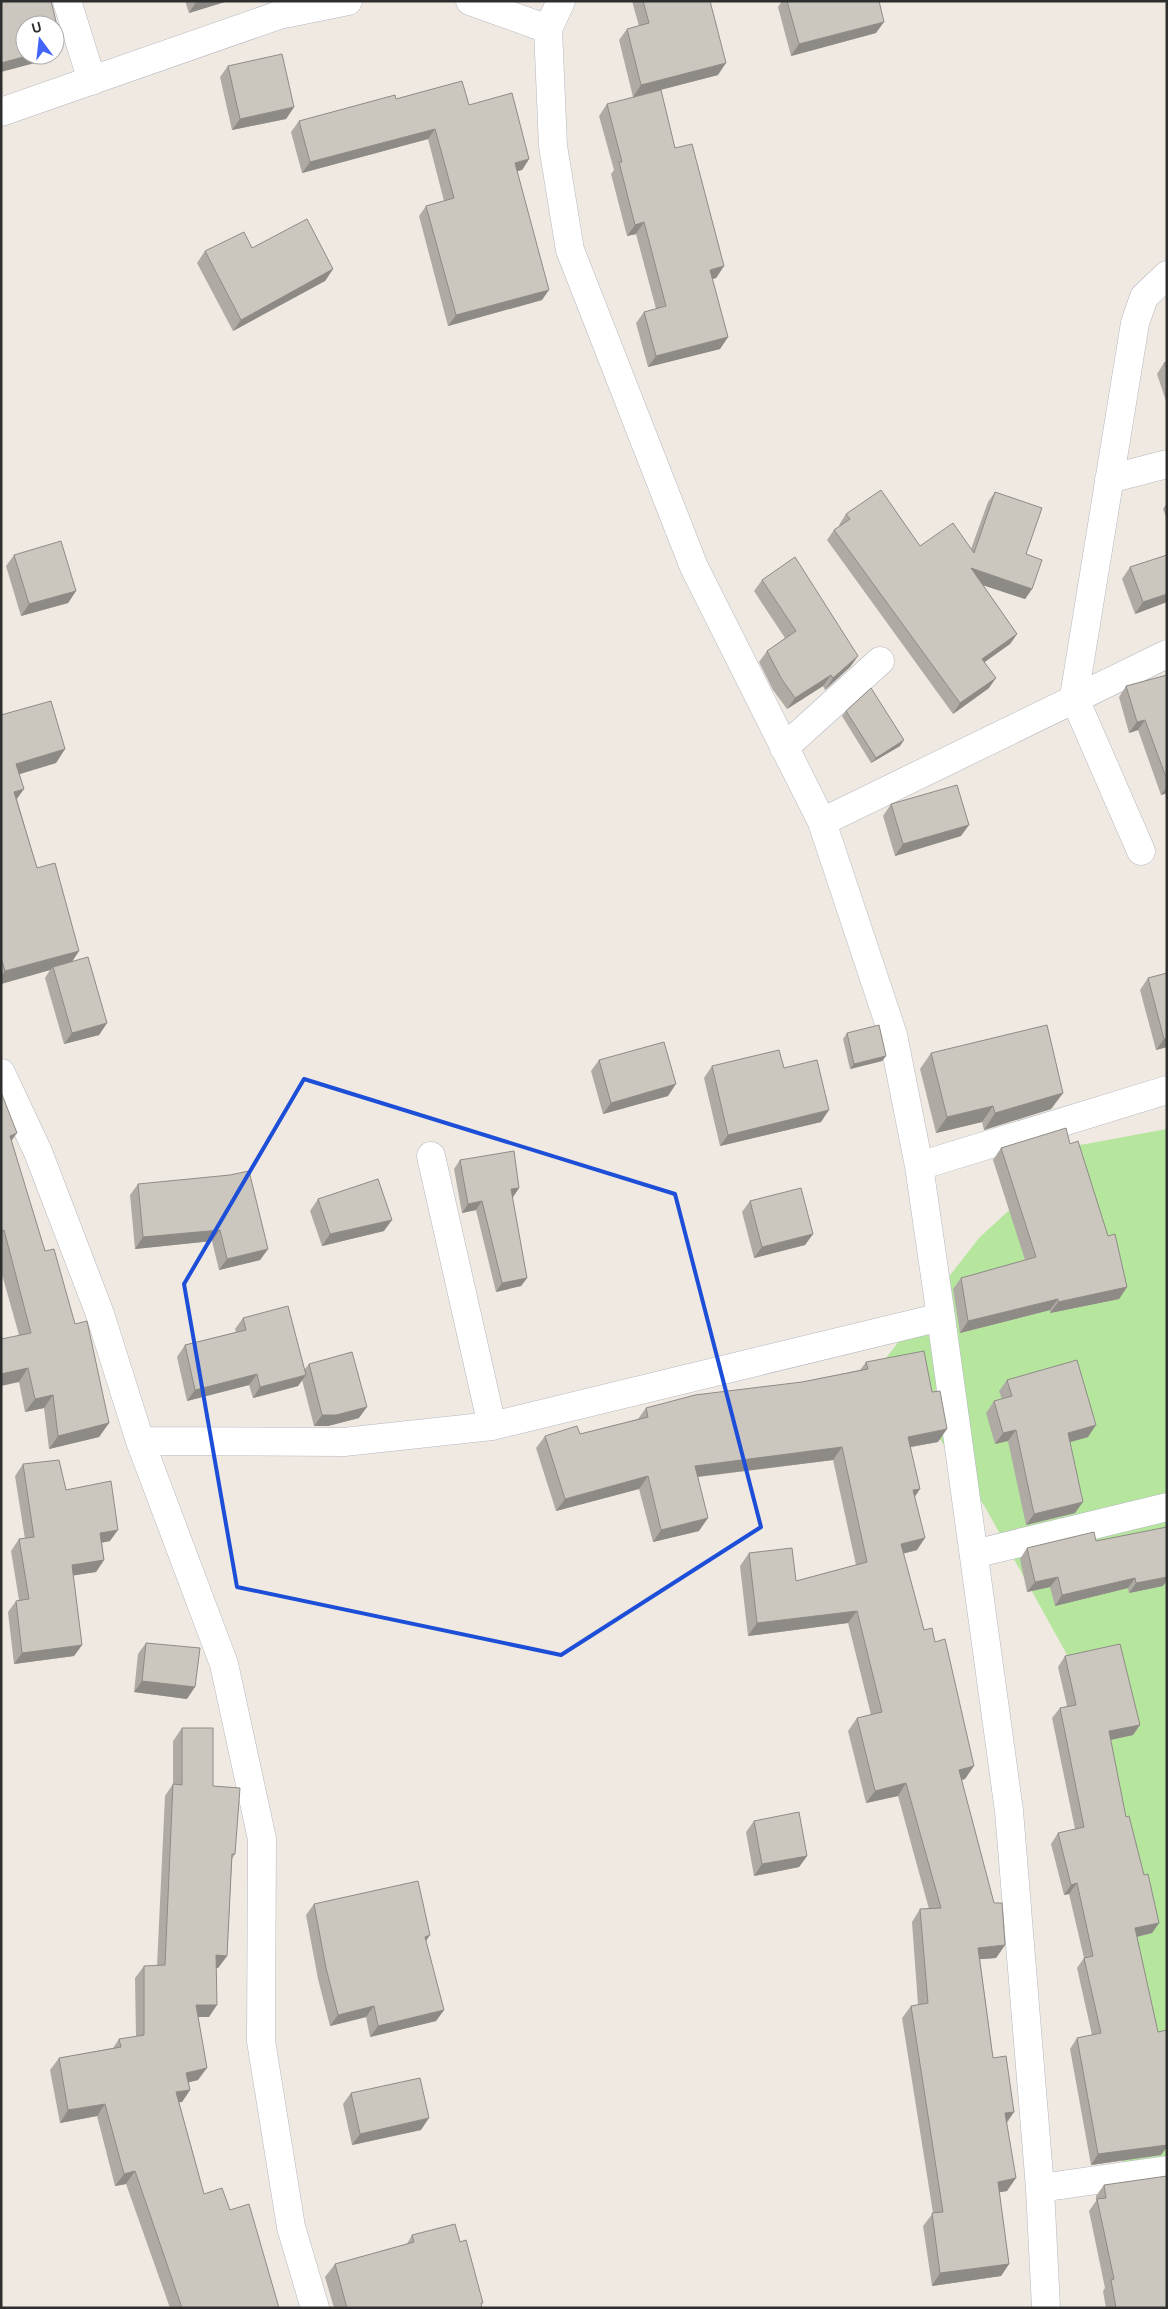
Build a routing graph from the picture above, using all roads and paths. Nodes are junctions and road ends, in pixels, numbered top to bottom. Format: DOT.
graph roads {
  1 [pos="66,1"];
  2 [pos="348,1"];
  3 [pos="470,1"];
  4 [pos="561,1"];
  5 [pos="276,8"];
  6 [pos="548,29"];
  7 [pos="92,81"];
  8 [pos="1,112"];
  9 [pos="1167,275"];
  10 [pos="1167,464"];
  11 [pos="1109,480"];
  12 [pos="1167,654"];
  13 [pos="880,660"];
  14 [pos="1074,698"];
  15 [pos="784,748"];
  16 [pos="822,822"];
  17 [pos="1141,851"];
  18 [pos="1,1073"];
  19 [pos="1167,1090"];
  20 [pos="431,1156"];
  21 [pos="919,1166"];
  22 [pos="941,1317"];
  23 [pos="492,1426"];
  24 [pos="140,1441"];
  25 [pos="1167,1507"];
  26 [pos="974,1554"];
  27 [pos="1167,2170"];
  28 [pos="1040,2188"];
  29 [pos="316,2308"];
  30 [pos="1046,2308"];
  1 -- 7 [label="street"];
  2 -- 5 [label="street"];
  3 -- 6 [label="street"];
  4 -- 6 [label="street"];
  5 -- 7 [label="street"];
  6 -- 15 [label="street"];
  7 -- 8 [label="street"];
  9 -- 11 [label="street"];
  10 -- 11 [label="street"];
  11 -- 14 [label="street"];
  12 -- 14 [label="street"];
  13 -- 15 [label="street"];
  14 -- 16 [label="street"];
  14 -- 17 [label="street"];
  15 -- 16 [label="street"];
  16 -- 21 [label="street"];
  18 -- 24 [label="street"];
  19 -- 21 [label="street"];
  20 -- 23 [label="street"];
  21 -- 22 [label="street"];
  22 -- 23 [label="street"];
  22 -- 26 [label="street"];
  23 -- 24 [label="street"];
  24 -- 29 [label="street"];
  25 -- 26 [label="street"];
  26 -- 28 [label="street"];
  27 -- 28 [label="street"];
  28 -- 30 [label="street"];
}
